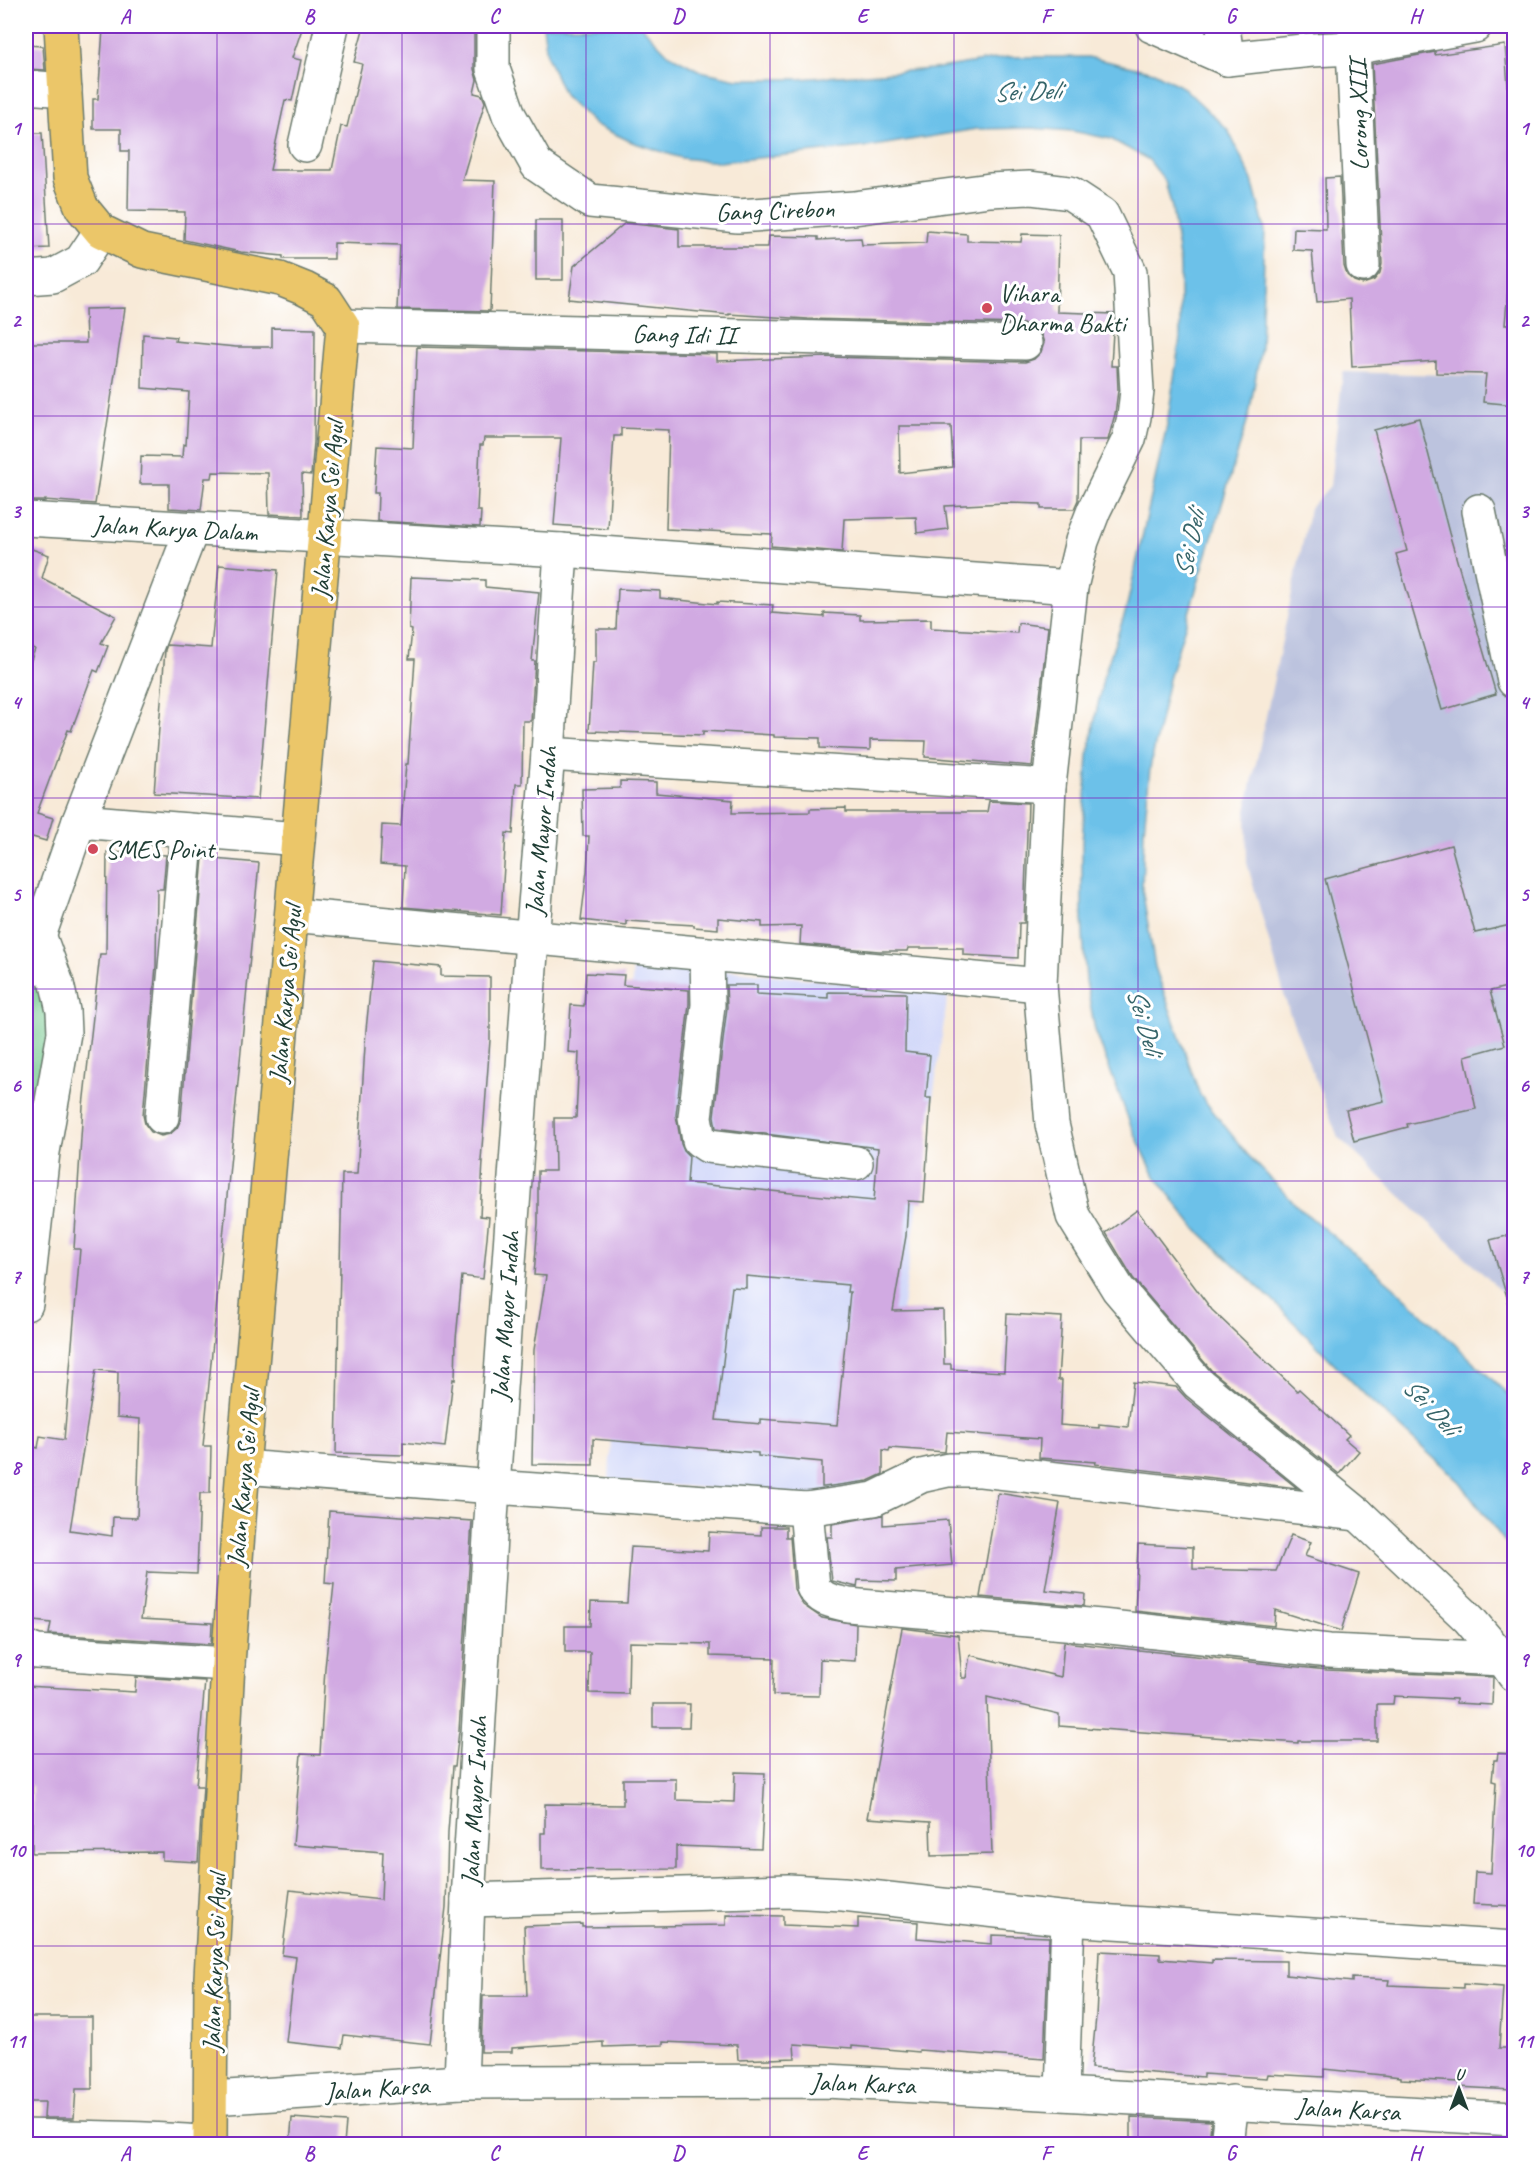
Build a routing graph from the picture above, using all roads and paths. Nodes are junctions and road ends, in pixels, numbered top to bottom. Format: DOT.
graph roads {
  1 [pos="61,26"];
  2 [pos="332,26"];
  3 [pos="493,26"];
  4 [pos="1152,26"];
  5 [pos="1223,26"];
  6 [pos="1475,26"];
  7 [pos="1353,48"];
  8 [pos="1227,59"];
  9 [pos="26,87"];
  10 [pos="65,90"];
  11 [pos="304,145"];
  12 [pos="101,231"];
  13 [pos="1363,265"];
  14 [pos="26,278"];
  15 [pos="343,326"];
  16 [pos="1025,343"];
  17 [pos="1479,511"];
  18 [pos="26,519"];
  19 [pos="192,529"];
  20 [pos="326,536"];
  21 [pos="561,550"];
  22 [pos="1071,587"];
  23 [pos="1515,681"];
  24 [pos="548,754"];
  25 [pos="1048,786"];
  26 [pos="79,821"];
  27 [pos="187,830"];
  28 [pos="298,839"];
  29 [pos="292,915"];
  30 [pos="39,935"];
  31 [pos="532,939"];
  32 [pos="707,955"];
  33 [pos="26,973"];
  34 [pos="1040,985"];
  35 [pos="162,1116"];
  36 [pos="856,1163"];
  37 [pos="26,1304"];
  38 [pos="243,1467"];
  39 [pos="493,1487"];
  40 [pos="806,1509"];
  41 [pos="1358,1514"];
  42 [pos="26,1648"];
  43 [pos="228,1664"];
  44 [pos="1509,1667"];
  45 [pos="468,1900"];
  46 [pos="1068,1919"];
  47 [pos="1515,1948"];
  48 [pos="461,2082"];
  49 [pos="1062,2092"];
  50 [pos="211,2098"];
  51 [pos="1232,2102"];
  52 [pos="1515,2119"];
  53 [pos="26,2136"];
  54 [pos="210,2144"];
  55 [pos="1227,2145"];
  1 -- 10 [label="main road"];
  2 -- 11 [label="street"];
  3 -- 22 [label="street, Gang Cirebon"];
  4 -- 8 [label="street"];
  5 -- 8 [label="street"];
  6 -- 7 [label="street, Lorong XIII"];
  7 -- 8 [label="street"];
  7 -- 13 [label="street, Lorong XIII"];
  9 -- 10 [label="street"];
  10 -- 12 [label="main road"];
  12 -- 14 [label="street"];
  12 -- 15 [label="main road"];
  15 -- 16 [label="street, Gang Idi II"];
  15 -- 20 [label="main road, Jalan Karya Sei Agul"];
  17 -- 23 [label="street"];
  18 -- 19 [label="street, Jalan Karya Dalam"];
  19 -- 20 [label="street, Jalan Karya Dalam"];
  19 -- 26 [label="street"];
  20 -- 21 [label="street, Jalan Karya Dalam"];
  20 -- 28 [label="main road, Jalan Karya Sei Agul"];
  21 -- 22 [label="street, Jalan Karya Dalam"];
  21 -- 24 [label="street, Jalan Mayor Indah"];
  22 -- 25 [label="street"];
  24 -- 25 [label="street"];
  24 -- 31 [label="street, Jalan Mayor Indah"];
  25 -- 34 [label="street"];
  26 -- 27 [label="street"];
  26 -- 30 [label="street"];
  27 -- 28 [label="street"];
  27 -- 35 [label="street"];
  28 -- 29 [label="main road, Jalan Karya Sei Agul"];
  29 -- 31 [label="street"];
  29 -- 38 [label="main road, Jalan Karya Sei Agul"];
  30 -- 33 [label="street"];
  30 -- 37 [label="street"];
  31 -- 32 [label="street"];
  31 -- 39 [label="street, Jalan Mayor Indah"];
  32 -- 34 [label="street"];
  32 -- 36 [label="street"];
  34 -- 41 [label="street"];
  38 -- 39 [label="street"];
  38 -- 43 [label="main road, Jalan Karya Sei Agul"];
  39 -- 40 [label="street"];
  39 -- 45 [label="street, Jalan Mayor Indah"];
  40 -- 41 [label="street"];
  40 -- 44 [label="street"];
  41 -- 44 [label="street"];
  42 -- 43 [label="street"];
  43 -- 50 [label="main road, Jalan Karya Sei Agul"];
  45 -- 46 [label="street"];
  45 -- 48 [label="street, Jalan Mayor Indah"];
  46 -- 47 [label="street"];
  46 -- 49 [label="street"];
  48 -- 49 [label="street, Jalan Karsa"];
  48 -- 50 [label="street, Jalan Karsa"];
  49 -- 51 [label="street, Jalan Karsa"];
  50 -- 54 [label="main road, Jalan Karya Sei Agul"];
  51 -- 52 [label="street, Jalan Karsa"];
  51 -- 55 [label="street"];
  53 -- 54 [label="street"];
}
